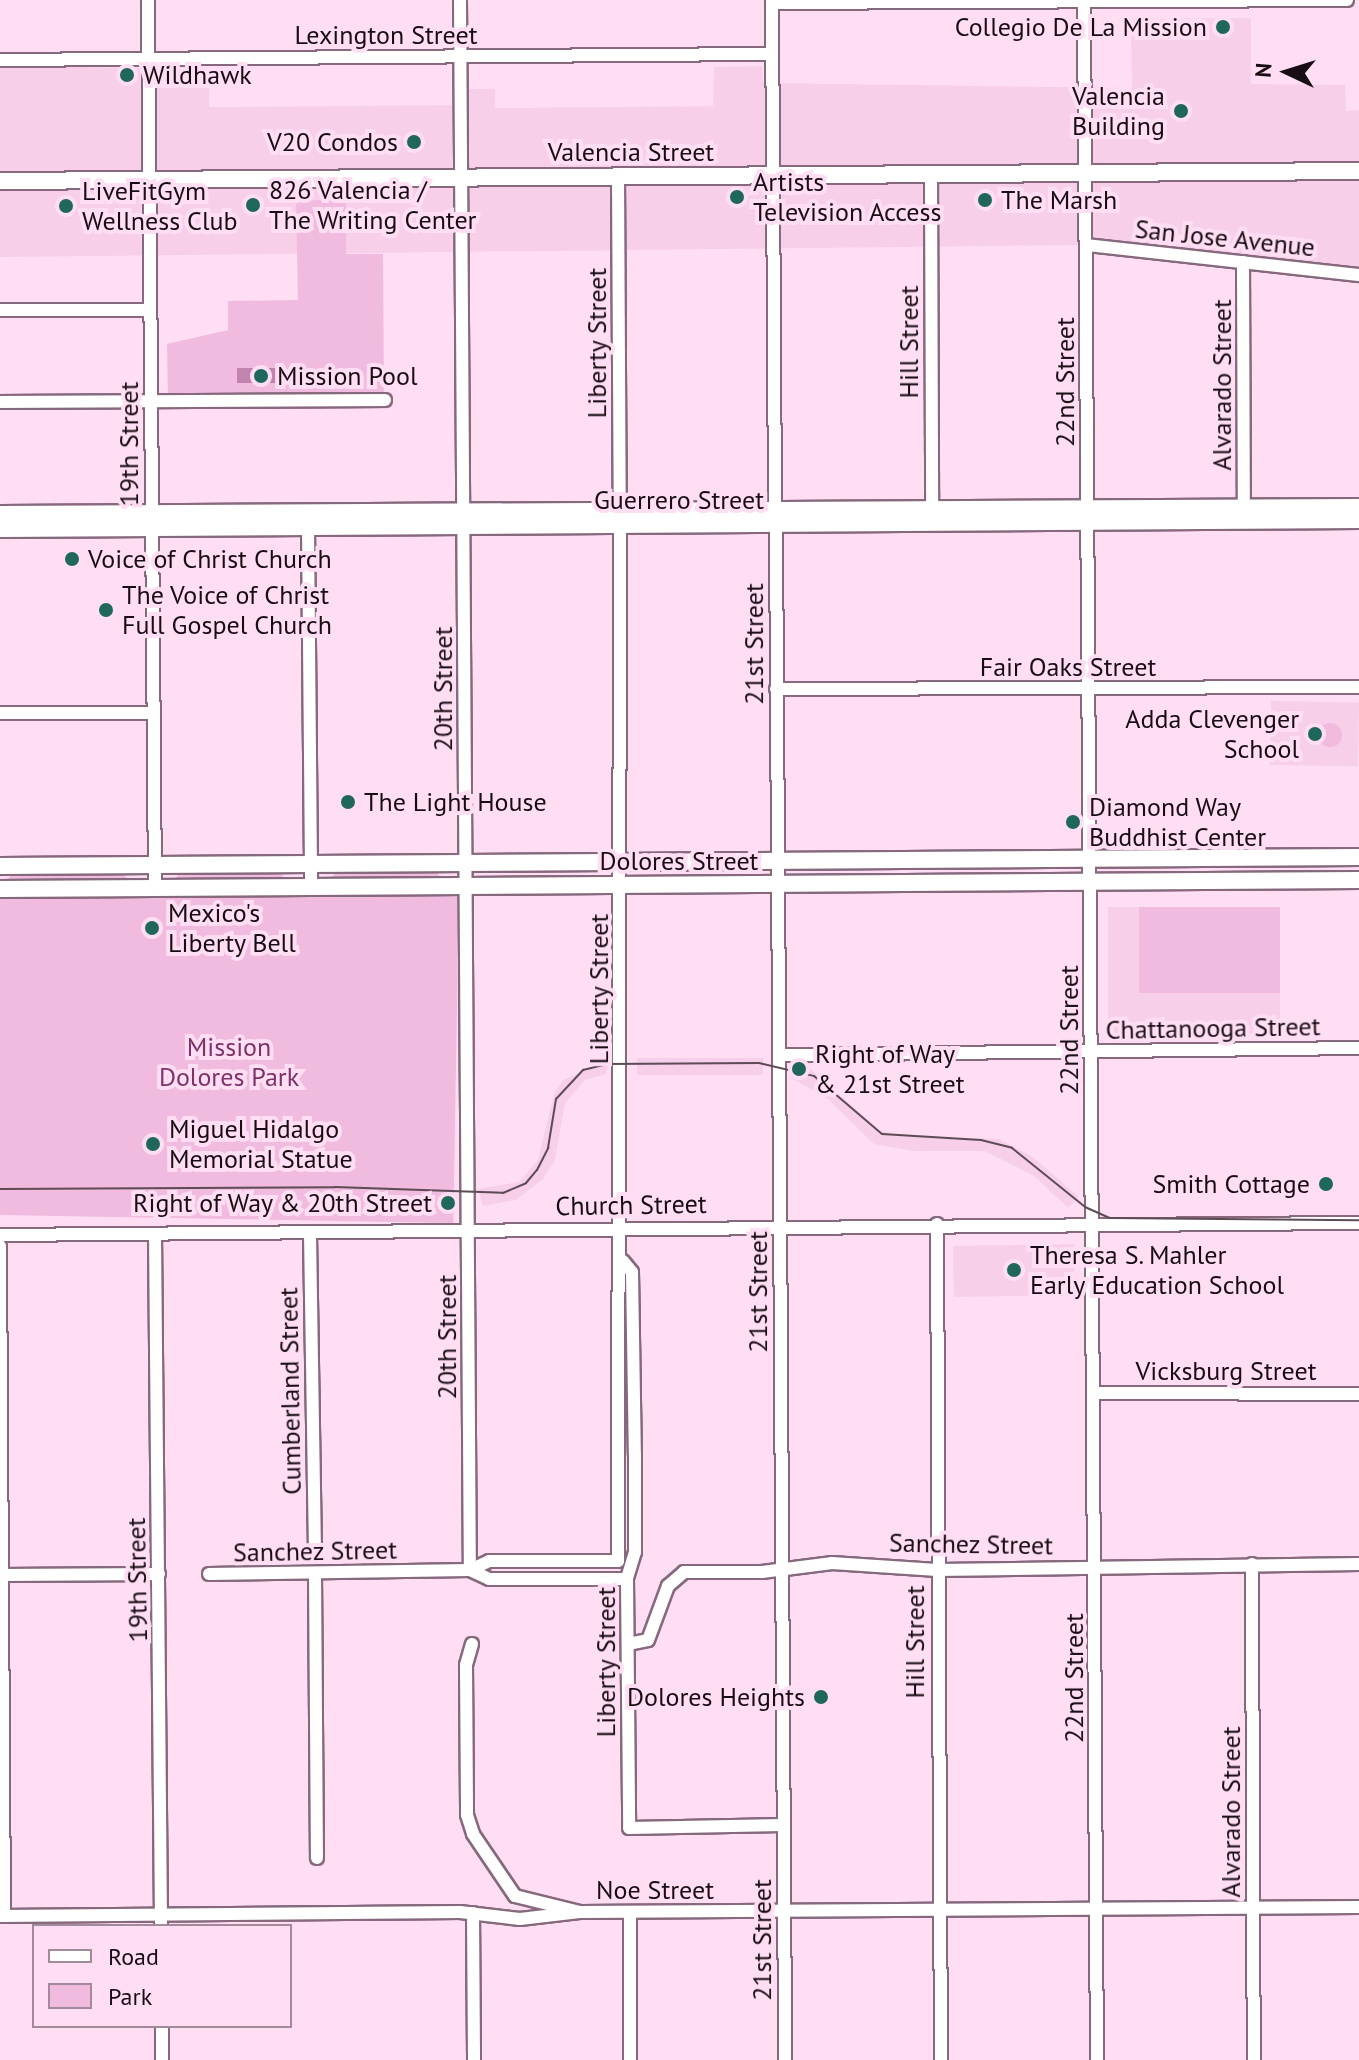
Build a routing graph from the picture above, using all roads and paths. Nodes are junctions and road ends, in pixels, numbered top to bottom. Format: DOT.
graph roads {
  1 [pos="148,0"];
  2 [pos="460,0"];
  3 [pos="1347,0"];
  4 [pos="1084,1"];
  5 [pos="772,2"];
  6 [pos="772,54"];
  7 [pos="461,57"];
  8 [pos="149,59"];
  9 [pos="0,60"];
  10 [pos="1359,171"];
  11 [pos="1086,173"];
  12 [pos="931,174"];
  13 [pos="773,175"];
  14 [pos="618,176"];
  15 [pos="462,177"];
  16 [pos="150,180"];
  17 [pos="0,181"];
  18 [pos="1087,245"];
  19 [pos="1243,262"];
  20 [pos="1359,275"];
  21 [pos="0,310"];
  22 [pos="150,310"];
  23 [pos="385,400"];
  24 [pos="0,402"];
  25 [pos="151,403"];
  26 [pos="1244,507"];
  27 [pos="1359,507"];
  28 [pos="932,509"];
  29 [pos="0,514"];
  30 [pos="1088,515"];
  31 [pos="776,516"];
  32 [pos="620,517"];
  33 [pos="464,519"];
  34 [pos="1359,520"];
  35 [pos="152,521"];
  36 [pos="308,526"];
  37 [pos="0,529"];
  38 [pos="1359,687"];
  39 [pos="776,689"];
  40 [pos="1089,689"];
  41 [pos="0,713"];
  42 [pos="153,713"];
  43 [pos="1359,857"];
  44 [pos="1090,859"];
  45 [pos="933,860"];
  46 [pos="778,861"];
  47 [pos="621,862"];
  48 [pos="466,863"];
  49 [pos="311,864"];
  50 [pos="155,865"];
  51 [pos="0,866"];
  52 [pos="1359,880"];
  53 [pos="1091,882"];
  54 [pos="933,883"];
  55 [pos="778,884"];
  56 [pos="621,885"];
  57 [pos="466,886"];
  58 [pos="311,887"];
  59 [pos="155,888"];
  60 [pos="0,889"];
  61 [pos="1359,1048"];
  62 [pos="1092,1051"];
  63 [pos="779,1055"];
  64 [pos="1359,1223"];
  65 [pos="937,1224"];
  66 [pos="1091,1224"];
  67 [pos="780,1225"];
  68 [pos="622,1226"];
  69 [pos="468,1229"];
  70 [pos="155,1234"];
  71 [pos="310,1234"];
  72 [pos="0,1235"];
  73 [pos="0,1246"];
  74 [pos="623,1261"];
  75 [pos="1093,1393"];
  76 [pos="1359,1394"];
  77 [pos="315,1547"];
  78 [pos="618,1561"];
  79 [pos="1252,1564"];
  80 [pos="1359,1564"];
  81 [pos="1096,1567"];
  82 [pos="470,1570"];
  83 [pos="781,1570"];
  84 [pos="937,1570"];
  85 [pos="159,1574"];
  86 [pos="209,1574"];
  87 [pos="1,1575"];
  88 [pos="315,1575"];
  89 [pos="627,1579"];
  90 [pos="472,1644"];
  91 [pos="628,1644"];
  92 [pos="783,1825"];
  93 [pos="317,1858"];
  94 [pos="1359,1907"];
  95 [pos="1254,1908"];
  96 [pos="1097,1909"];
  97 [pos="784,1911"];
  98 [pos="580,1912"];
  99 [pos="630,1912"];
  100 [pos="939,1912"];
  101 [pos="473,1913"];
  102 [pos="2,1916"];
  103 [pos="161,1920"];
  104 [pos="162,2028"];
  105 [pos="162,2060"];
  106 [pos="474,2060"];
  107 [pos="630,2060"];
  108 [pos="785,2060"];
  109 [pos="941,2060"];
  110 [pos="1097,2060"];
  111 [pos="1254,2060"];
  1 -- 8 [label="street, 19th Street"];
  2 -- 7 [label="street, 20th Street"];
  3 -- 4 [label="street"];
  4 -- 5 [label="street"];
  4 -- 11 [label="street, 22nd Street"];
  5 -- 6 [label="street, 21st Street"];
  6 -- 7 [label="street, Lexington Street"];
  6 -- 13 [label="street, 21st Street"];
  7 -- 8 [label="street, Lexington Street"];
  7 -- 15 [label="street, 20th Street"];
  8 -- 9 [label="street, Lexington Street"];
  8 -- 16 [label="street, 19th Street"];
  10 -- 11 [label="main road, Valencia Street"];
  11 -- 12 [label="main road, Valencia Street"];
  11 -- 18 [label="street, 22nd Street"];
  12 -- 13 [label="main road, Valencia Street"];
  12 -- 28 [label="street, Hill Street"];
  13 -- 14 [label="main road, Valencia Street"];
  13 -- 31 [label="street, 21st Street"];
  14 -- 15 [label="main road, Valencia Street"];
  14 -- 32 [label="street, Liberty Street"];
  15 -- 16 [label="main road, Valencia Street"];
  15 -- 33 [label="street, 20th Street"];
  16 -- 17 [label="main road, Valencia Street"];
  16 -- 22 [label="street, 19th Street"];
  18 -- 19 [label="street, San Jose Avenue"];
  18 -- 30 [label="street, 22nd Street"];
  19 -- 20 [label="street, San Jose Avenue"];
  19 -- 26 [label="street, Alvarado Street"];
  21 -- 22 [label="street"];
  22 -- 25 [label="street, 19th Street"];
  23 -- 25 [label="street"];
  24 -- 25 [label="street"];
  25 -- 35 [label="street, 19th Street"];
  26 -- 27 [label="main road, Guerrero Street"];
  26 -- 30 [label="main road, Guerrero Street"];
  28 -- 30 [label="main road, Guerrero Street"];
  28 -- 31 [label="main road, Guerrero Street"];
  29 -- 35 [label="main road, Guerrero Street"];
  30 -- 31 [label="main road, Guerrero Street"];
  30 -- 34 [label="main road, Guerrero Street"];
  30 -- 40 [label="street, 22nd Street"];
  31 -- 32 [label="main road, Guerrero Street"];
  31 -- 39 [label="street, 21st Street"];
  32 -- 33 [label="main road, Guerrero Street"];
  32 -- 47 [label="street, Liberty Street"];
  33 -- 35 [label="main road, Guerrero Street"];
  33 -- 36 [label="main road, Guerrero Street"];
  33 -- 48 [label="street, 20th Street"];
  35 -- 36 [label="main road, Guerrero Street"];
  35 -- 37 [label="main road, Guerrero Street"];
  35 -- 42 [label="street, 19th Street"];
  36 -- 49 [label="street"];
  38 -- 40 [label="street, Fair Oaks Street"];
  39 -- 40 [label="street, Fair Oaks Street"];
  39 -- 46 [label="street, 21st Street"];
  40 -- 44 [label="street, 22nd Street"];
  41 -- 42 [label="street"];
  42 -- 50 [label="street, 19th Street"];
  43 -- 44 [label="main road, Dolores Street"];
  44 -- 45 [label="main road, Dolores Street"];
  44 -- 53 [label="street, 22nd Street"];
  45 -- 46 [label="main road, Dolores Street"];
  45 -- 54 [label="main road"];
  46 -- 47 [label="main road, Dolores Street"];
  46 -- 55 [label="street, 21st Street"];
  47 -- 48 [label="main road, Dolores Street"];
  47 -- 56 [label="street, Liberty Street"];
  48 -- 49 [label="main road, Dolores Street"];
  48 -- 57 [label="street, 20th Street"];
  49 -- 50 [label="main road, Dolores Street"];
  49 -- 58 [label="street"];
  50 -- 51 [label="main road, Dolores Street"];
  50 -- 59 [label="street, 19th Street"];
  52 -- 53 [label="main road, Dolores Street"];
  53 -- 54 [label="main road, Dolores Street"];
  53 -- 62 [label="street, 22nd Street"];
  54 -- 55 [label="main road, Dolores Street"];
  55 -- 56 [label="main road, Dolores Street"];
  55 -- 63 [label="street, 21st Street"];
  56 -- 57 [label="main road, Dolores Street"];
  56 -- 68 [label="street, Liberty Street"];
  57 -- 58 [label="main road, Dolores Street"];
  57 -- 69 [label="street, 20th Street"];
  58 -- 59 [label="main road, Dolores Street"];
  59 -- 60 [label="main road, Dolores Street"];
  61 -- 62 [label="street, Chattanooga Street"];
  62 -- 63 [label="street, Chattanooga Street"];
  62 -- 66 [label="street, 22nd Street"];
  63 -- 67 [label="street, 21st Street"];
  64 -- 66 [label="street, Church Street"];
  65 -- 66 [label="street, Church Street"];
  65 -- 67 [label="street, Church Street"];
  65 -- 84 [label="street, Hill Street"];
  66 -- 75 [label="street, 22nd Street"];
  67 -- 68 [label="street, Church Street"];
  67 -- 83 [label="street, 21st Street"];
  68 -- 69 [label="street, Church Street"];
  68 -- 74 [label="street, Liberty Street"];
  69 -- 71 [label="street, Church Street"];
  69 -- 82 [label="street, 20th Street"];
  70 -- 71 [label="street, Church Street"];
  70 -- 72 [label="street, Church Street"];
  70 -- 85 [label="street, 19th Street"];
  71 -- 77 [label="street, Cumberland Street"];
  73 -- 87 [label="street"];
  74 -- 78 [label="street, Liberty Street"];
  74 -- 89 [label="street, Liberty Street"];
  75 -- 76 [label="street, Vicksburg Street"];
  75 -- 81 [label="street, 22nd Street"];
  78 -- 82 [label="street, Sanchez Street"];
  79 -- 80 [label="street, Sanchez Street"];
  79 -- 81 [label="street, Sanchez Street"];
  79 -- 95 [label="street, Alvarado Street"];
  81 -- 84 [label="street, Sanchez Street"];
  81 -- 96 [label="street, 22nd Street"];
  82 -- 88 [label="street, Sanchez Street"];
  82 -- 89 [label="street, Sanchez Street"];
  83 -- 84 [label="street, Sanchez Street"];
  83 -- 91 [label="street, Sanchez Street"];
  83 -- 92 [label="street, 21st Street"];
  84 -- 100 [label="street, Hill Street"];
  85 -- 87 [label="street"];
  85 -- 103 [label="street, 19th Street"];
  86 -- 88 [label="street, Sanchez Street"];
  87 -- 102 [label="street"];
  88 -- 93 [label="street"];
  89 -- 91 [label="street, Liberty Street"];
  90 -- 98 [label="street"];
  91 -- 92 [label="street, Liberty Street"];
  92 -- 97 [label="street, 21st Street"];
  94 -- 95 [label="street, Noe Street"];
  95 -- 96 [label="street, Noe Street"];
  95 -- 111 [label="street, Alvarado Street"];
  96 -- 100 [label="street, Noe Street"];
  96 -- 110 [label="street, 22nd Street"];
  97 -- 99 [label="street, Noe Street"];
  97 -- 100 [label="street, Noe Street"];
  97 -- 108 [label="street, 21st Street"];
  98 -- 99 [label="street, Noe Street"];
  98 -- 101 [label="street, Noe Street"];
  99 -- 107 [label="street"];
  100 -- 109 [label="street, Hill Street"];
  101 -- 103 [label="street, Noe Street"];
  101 -- 106 [label="street"];
  102 -- 103 [label="street, Noe Street"];
  104 -- 105 [label="street"];
}
